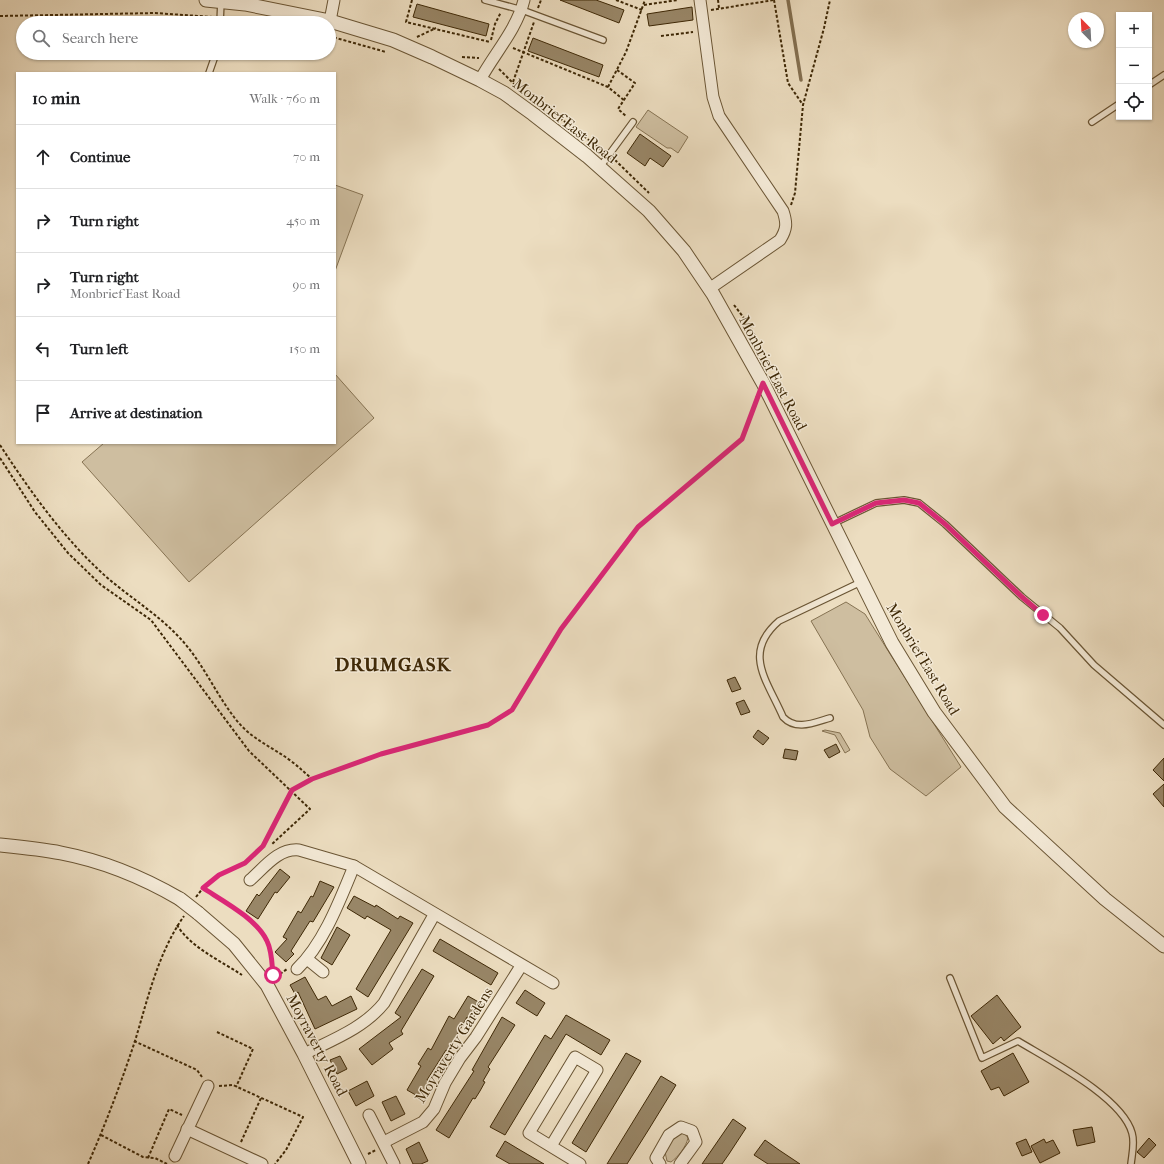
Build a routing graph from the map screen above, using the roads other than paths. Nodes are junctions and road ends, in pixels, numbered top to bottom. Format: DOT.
graph roads {
  1 [pos="206,0"];
  2 [pos="334,0"];
  3 [pos="485,0"];
  4 [pos="220,1"];
  5 [pos="523,5"];
  6 [pos="701,5"];
  7 [pos="220,16"];
  8 [pos="302,16"];
  9 [pos="331,16"];
  10 [pos="336,24"];
  11 [pos="603,40"];
  12 [pos="214,60"];
  13 [pos="209,72"];
  14 [pos="1164,75"];
  15 [pos="480,80"];
  16 [pos="1150,84"];
  17 [pos="1116,106"];
  18 [pos="633,122"];
  19 [pos="1092,122"];
  20 [pos="600,167"];
  21 [pos="709,289"];
  22 [pos="832,524"];
  23 [pos="861,582"];
  24 [pos="830,718"];
  25 [pos="1164,725"];
  26 [pos="0,845"];
  27 [pos="354,866"];
  28 [pos="250,880"];
  29 [pos="434,915"];
  30 [pos="1164,946"];
  31 [pos="307,959"];
  32 [pos="521,966"];
  33 [pos="297,969"];
  34 [pos="323,972"];
  35 [pos="950,978"];
  36 [pos="553,984"];
  37 [pos="304,1054"];
  38 [pos="208,1086"];
  39 [pos="369,1115"];
  40 [pos="190,1124"];
  41 [pos="384,1142"];
  42 [pos="551,1146"];
  43 [pos="175,1156"];
  44 [pos="241,1157"];
  45 [pos="262,1164"];
  46 [pos="359,1164"];
  47 [pos="394,1164"];
  48 [pos="580,1164"];
  49 [pos="660,1164"];
  50 [pos="680,1164"];
  51 [pos="1131,1164"];
  1 -- 4 [label="street, Monbrief East Road"];
  2 -- 9 [label="street"];
  3 -- 5 [label="lane"];
  4 -- 7 [label="lane"];
  4 -- 8 [label="street, Monbrief East Road"];
  5 -- 11 [label="lane"];
  5 -- 15 [label="street"];
  6 -- 21 [label="street"];
  10 -- 15 [label="street, Monbrief East Road"];
  12 -- 13 [label="lane"];
  14 -- 16 [label="lane"];
  15 -- 20 [label="street, Monbrief East Road"];
  17 -- 19 [label="lane"];
  18 -- 20 [label="lane"];
  20 -- 21 [label="street, Monbrief East Road"];
  21 -- 22 [label="street, Monbrief East Road"];
  22 -- 23 [label="street, Monbrief East Road"];
  22 -- 25 [label="lane"];
  23 -- 24 [label="lane"];
  23 -- 30 [label="street, Monbrief East Road"];
  26 -- 37 [label="street, Moyraverty Road, bridge"];
  27 -- 28 [label="street"];
  27 -- 29 [label="street"];
  27 -- 31 [label="street"];
  29 -- 32 [label="street"];
  29 -- 37 [label="street"];
  31 -- 33 [label="street"];
  31 -- 34 [label="street"];
  32 -- 36 [label="street"];
  32 -- 41 [label="street, Moyraverty Gardens"];
  35 -- 51 [label="lane"];
  37 -- 46 [label="street, Moyraverty Road"];
  38 -- 40 [label="street"];
  39 -- 41 [label="street"];
  40 -- 43 [label="street"];
  40 -- 44 [label="street"];
  41 -- 47 [label="street"];
  42 -- 42 [label="street"];
  42 -- 48 [label="street"];
  44 -- 45 [label="street"];
  49 -- 50 [label="street"];
}
